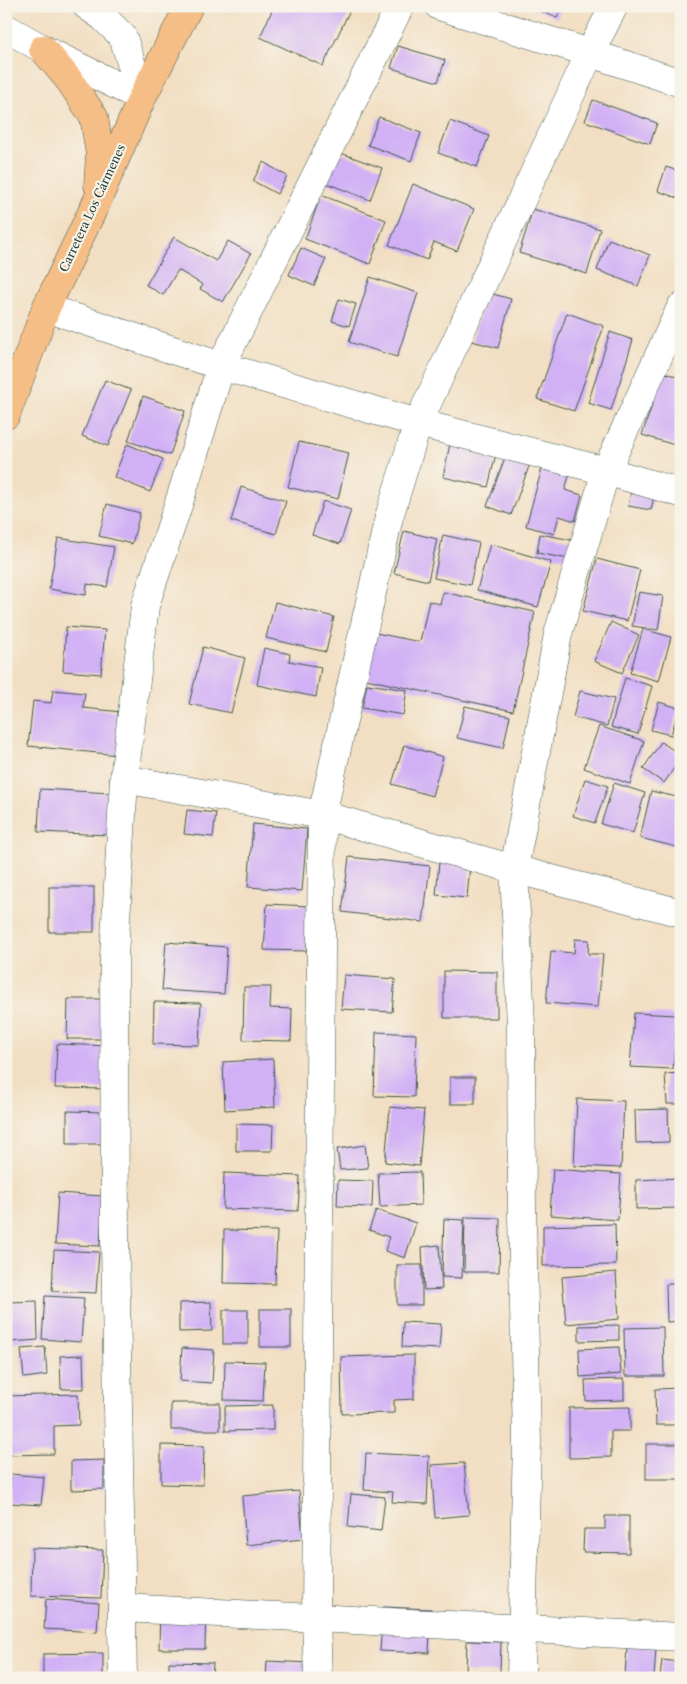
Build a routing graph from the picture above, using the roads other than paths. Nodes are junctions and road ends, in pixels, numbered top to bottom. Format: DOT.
graph roads {
  1 [pos="87,6"];
  2 [pos="189,6"];
  3 [pos="400,6"];
  4 [pos="439,6"];
  5 [pos="614,6"];
  6 [pos="6,28"];
  7 [pos="43,49"];
  8 [pos="590,53"];
  9 [pos="681,83"];
  10 [pos="142,98"];
  11 [pos="98,199"];
  12 [pos="681,307"];
  13 [pos="46,308"];
  14 [pos="222,366"];
  15 [pos="6,415"];
  16 [pos="418,423"];
  17 [pos="606,471"];
  18 [pos="681,493"];
  19 [pos="124,779"];
  20 [pos="322,815"];
  21 [pos="514,869"];
  22 [pos="681,913"];
  23 [pos="122,1608"];
  24 [pos="316,1618"];
  25 [pos="522,1629"];
  26 [pos="681,1637"];
  27 [pos="123,1678"];
  28 [pos="318,1678"];
  29 [pos="521,1678"];
  1 -- 10 [label="street"];
  2 -- 10 [label="main road, Carretera Los Cármenes"];
  3 -- 14 [label="street"];
  4 -- 8 [label="street"];
  5 -- 8 [label="street"];
  6 -- 7 [label="street"];
  7 -- 10 [label="street"];
  7 -- 11 [label="main road"];
  8 -- 9 [label="street"];
  8 -- 16 [label="street"];
  10 -- 11 [label="main road, Carretera Los Cármenes"];
  11 -- 13 [label="main road, Carretera Los Cármenes"];
  12 -- 17 [label="street"];
  13 -- 14 [label="street"];
  13 -- 15 [label="main road, Carretera Los Cármenes"];
  14 -- 16 [label="street"];
  14 -- 19 [label="street"];
  16 -- 17 [label="street"];
  16 -- 20 [label="street"];
  17 -- 18 [label="street"];
  17 -- 21 [label="street"];
  19 -- 20 [label="street"];
  19 -- 23 [label="street"];
  20 -- 21 [label="street"];
  20 -- 24 [label="street"];
  21 -- 22 [label="street"];
  21 -- 25 [label="street"];
  23 -- 24 [label="street"];
  23 -- 27 [label="street"];
  24 -- 25 [label="street"];
  24 -- 28 [label="street"];
  25 -- 26 [label="street"];
  25 -- 29 [label="street"];
}
